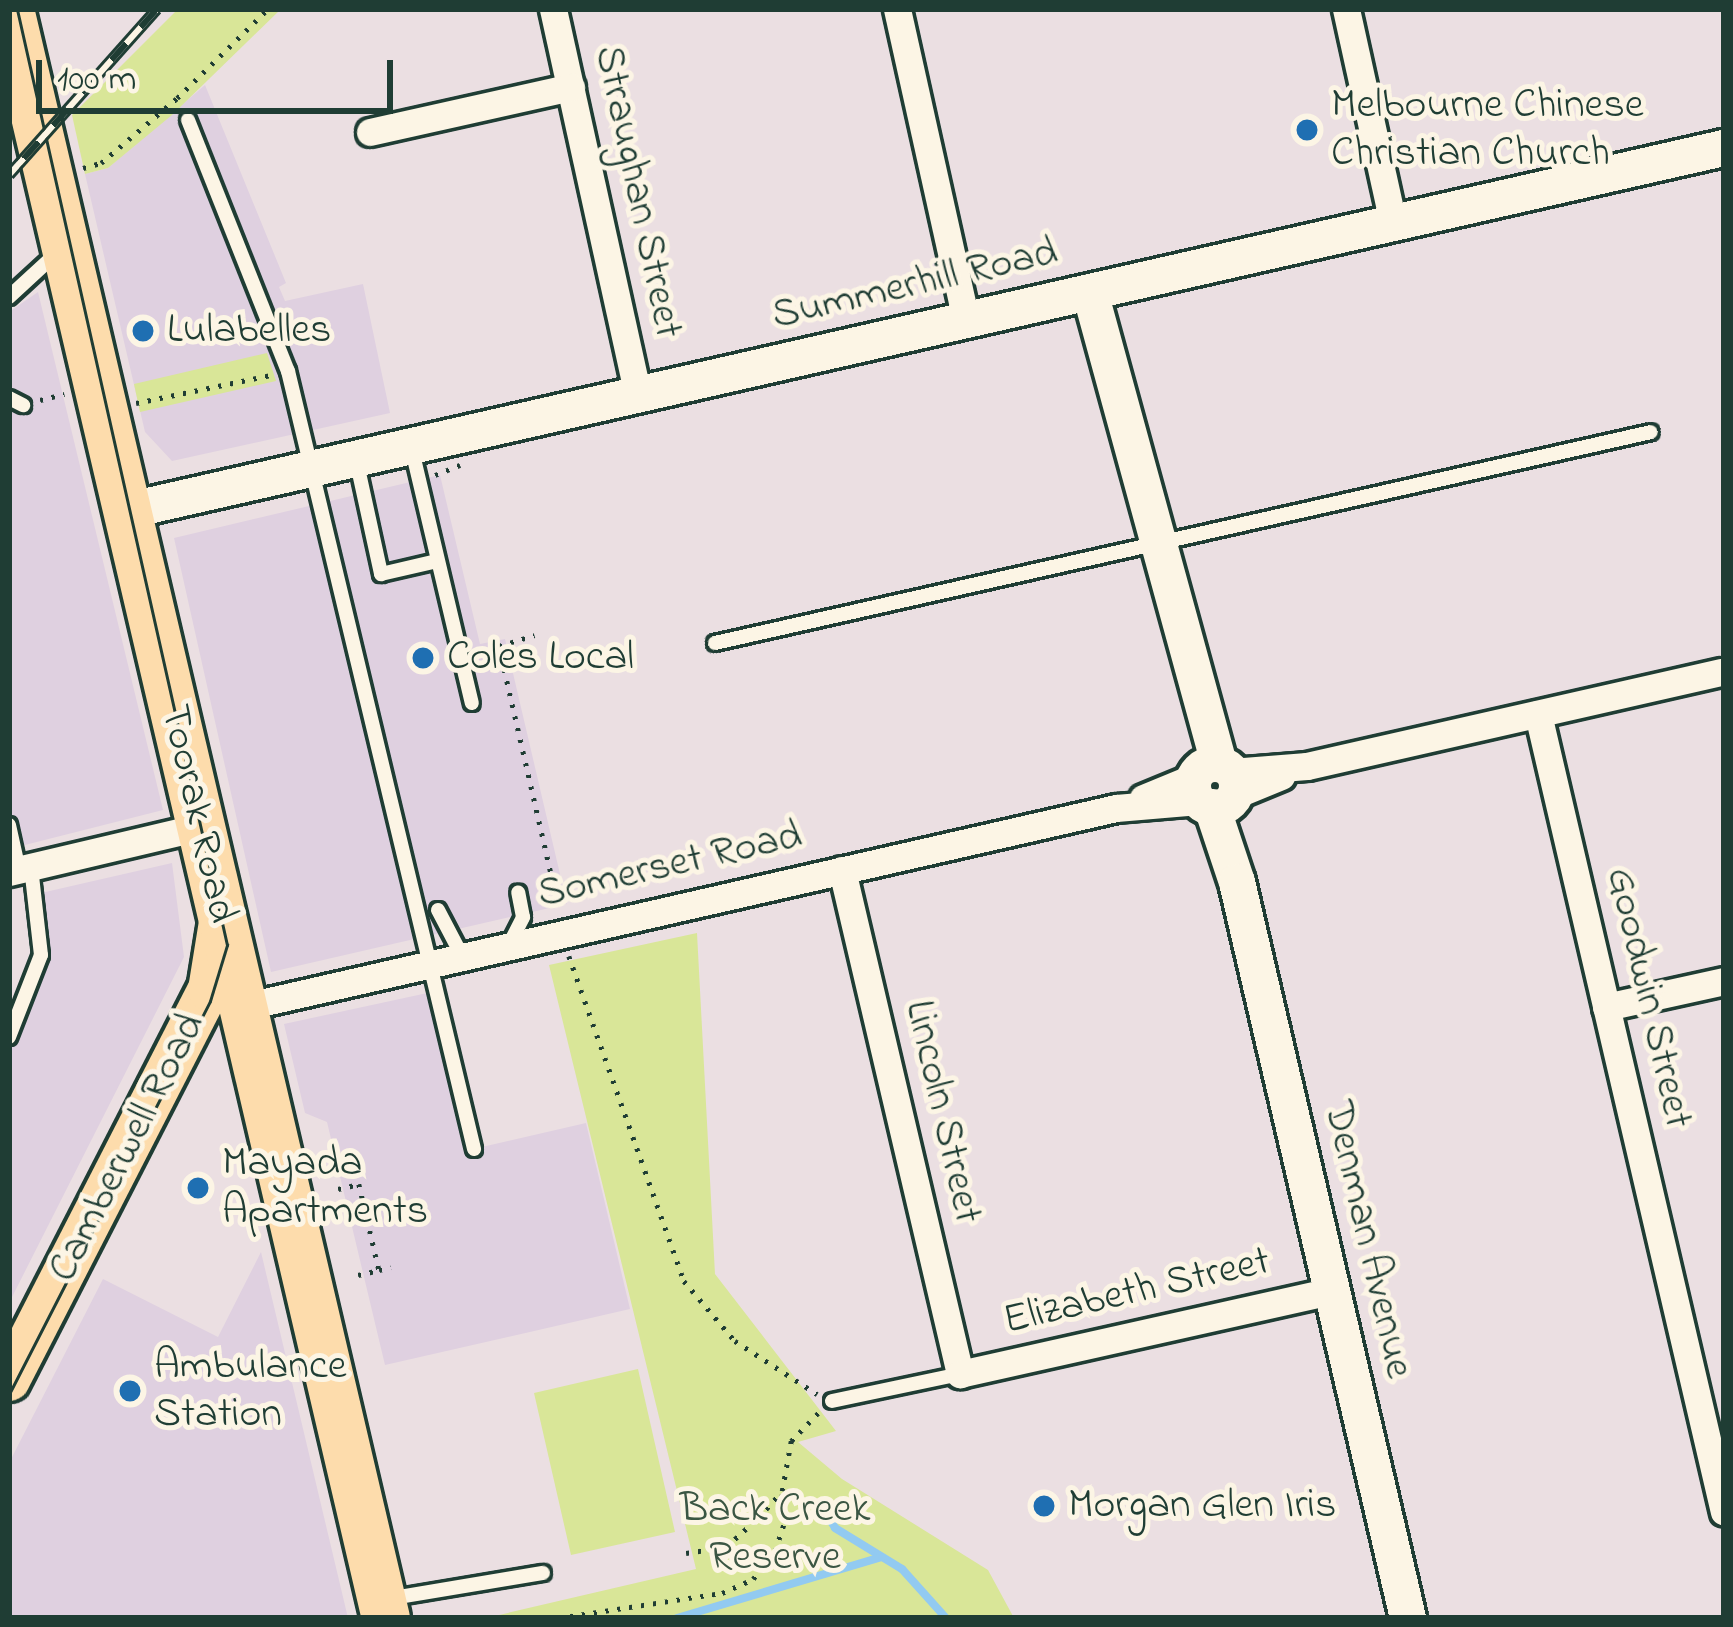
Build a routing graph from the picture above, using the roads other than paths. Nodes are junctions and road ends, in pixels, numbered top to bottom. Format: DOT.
graph roads {
  1 [pos="10,9"];
  2 [pos="554,9"];
  3 [pos="898,9"];
  4 [pos="1346,9"];
  5 [pos="571,87"];
  6 [pos="188,120"];
  7 [pos="370,132"];
  8 [pos="1724,148"];
  9 [pos="1393,223"];
  10 [pos="64,244"];
  11 [pos="1097,290"];
  12 [pos="9,297"];
  13 [pos="966,320"];
  14 [pos="638,394"];
  15 [pos="1651,432"];
  16 [pos="410,445"];
  17 [pos="356,457"];
  18 [pos="310,468"];
  19 [pos="126,511"];
  20 [pos="1159,544"];
  21 [pos="437,561"];
  22 [pos="715,643"];
  23 [pos="1721,672"];
  24 [pos="472,703"];
  25 [pos="1538,714"];
  26 [pos="1215,786"];
  27 [pos="9,825"];
  28 [pos="200,827"];
  29 [pos="20,870"];
  30 [pos="842,870"];
  31 [pos="518,892"];
  32 [pos="219,909"];
  33 [pos="438,910"];
  34 [pos="509,945"];
  35 [pos="461,956"];
  36 [pos="430,964"];
  37 [pos="1724,981"];
  38 [pos="243,1006"];
  39 [pos="1606,1007"];
  40 [pos="9,1037"];
  41 [pos="179,1048"];
  42 [pos="256,1065"];
  43 [pos="474,1149"];
  44 [pos="1332,1291"];
  45 [pos="11,1373"];
  46 [pos="960,1374"];
  47 [pos="832,1401"];
  48 [pos="1724,1512"];
  49 [pos="543,1574"];
  50 [pos="384,1609"];
  51 [pos="1408,1618"];
  1 -- 10 [label="highway, Toorak Road"];
  2 -- 5 [label="street, Straughan Street"];
  3 -- 13 [label="street"];
  4 -- 9 [label="street"];
  5 -- 7 [label="street"];
  5 -- 14 [label="street, Straughan Street"];
  6 -- 18 [label="lane"];
  8 -- 9 [label="main road, Summerhill Road"];
  9 -- 11 [label="main road, Summerhill Road"];
  10 -- 12 [label="lane"];
  10 -- 19 [label="highway, Toorak Road"];
  11 -- 13 [label="main road, Summerhill Road"];
  11 -- 20 [label="main road, Denman Avenue"];
  13 -- 14 [label="main road, Summerhill Road"];
  14 -- 16 [label="main road, Summerhill Road"];
  15 -- 20 [label="lane"];
  16 -- 17 [label="main road, Summerhill Road"];
  16 -- 21 [label="lane"];
  17 -- 18 [label="main road, Summerhill Road"];
  17 -- 21 [label="lane"];
  18 -- 19 [label="main road, Summerhill Road"];
  18 -- 36 [label="lane"];
  19 -- 28 [label="highway, Toorak Road"];
  20 -- 22 [label="lane"];
  20 -- 26 [label="main road, Denman Avenue"];
  21 -- 24 [label="lane"];
  23 -- 25 [label="street, Somerset Road"];
  25 -- 26 [label="street, Somerset Road"];
  25 -- 39 [label="street, Goodwin Street"];
  26 -- 30 [label="street, Somerset Road"];
  26 -- 44 [label="main road, Denman Avenue"];
  27 -- 29 [label="lane"];
  28 -- 29 [label="street"];
  28 -- 32 [label="highway, Toorak Road"];
  29 -- 40 [label="lane"];
  30 -- 34 [label="street, Somerset Road"];
  30 -- 46 [label="street, Lincoln Street"];
  31 -- 34 [label="lane"];
  32 -- 38 [label="highway, Toorak Road"];
  32 -- 41 [label="main road, Camberwell Road"];
  33 -- 35 [label="lane"];
  34 -- 35 [label="street, Somerset Road"];
  35 -- 36 [label="street, Somerset Road"];
  36 -- 38 [label="street, Somerset Road"];
  36 -- 43 [label="lane"];
  37 -- 39 [label="street"];
  38 -- 42 [label="highway, Toorak Road"];
  39 -- 48 [label="street, Goodwin Street"];
  41 -- 42 [label="main road"];
  41 -- 45 [label="main road, Camberwell Road"];
  42 -- 50 [label="highway, Toorak Road"];
  44 -- 46 [label="street, Elizabeth Street"];
  44 -- 51 [label="main road, Denman Avenue"];
  46 -- 47 [label="lane"];
  49 -- 50 [label="lane"];
}
